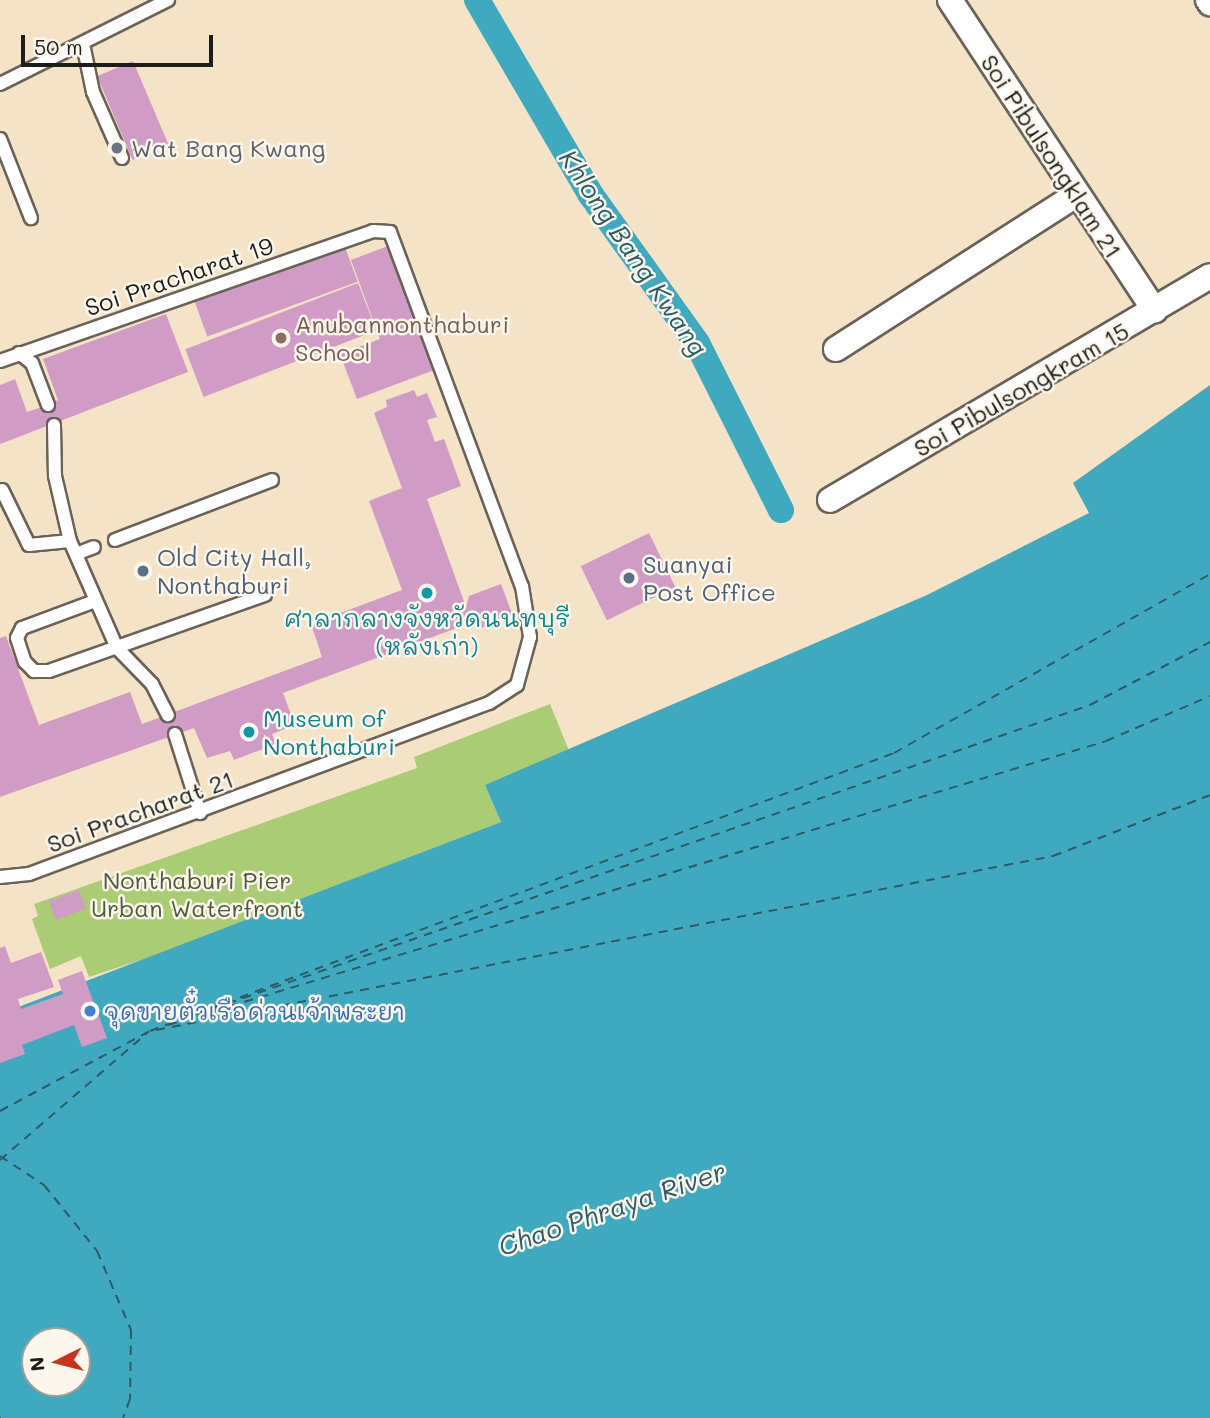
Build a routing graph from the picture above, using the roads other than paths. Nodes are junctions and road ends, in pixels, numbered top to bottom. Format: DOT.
graph roads {
  1 [pos="168,0"];
  2 [pos="950,0"];
  3 [pos="83,44"];
  4 [pos="0,84"];
  5 [pos="0,139"];
  6 [pos="122,159"];
  7 [pos="1076,195"];
  8 [pos="31,218"];
  9 [pos="1210,276"];
  10 [pos="1155,311"];
  11 [pos="836,349"];
  12 [pos="19,353"];
  13 [pos="0,360"];
  14 [pos="48,405"];
  15 [pos="54,425"];
  16 [pos="272,480"];
  17 [pos="2,490"];
  18 [pos="830,500"];
  19 [pos="116,540"];
  20 [pos="70,541"];
  21 [pos="94,547"];
  22 [pos="76,554"];
  23 [pos="265,595"];
  24 [pos="95,601"];
  25 [pos="530,637"];
  26 [pos="117,648"];
  27 [pos="168,715"];
  28 [pos="175,734"];
  29 [pos="200,813"];
  30 [pos="0,877"];
  1 -- 3 [label="lane"];
  2 -- 7 [label="street, Soi Pibulsongklam 21"];
  3 -- 4 [label="lane"];
  3 -- 6 [label="lane"];
  5 -- 8 [label="lane"];
  7 -- 10 [label="street, Soi Pibulsongklam 21"];
  7 -- 11 [label="street"];
  9 -- 10 [label="street, Soi Pibulsongkram 15"];
  10 -- 18 [label="street, Soi Pibulsongkram 15"];
  12 -- 13 [label="lane, Soi Pracharat 19"];
  12 -- 14 [label="lane"];
  12 -- 25 [label="lane, Soi Pracharat 19"];
  15 -- 20 [label="lane"];
  16 -- 19 [label="lane"];
  17 -- 20 [label="lane"];
  20 -- 22 [label="lane"];
  21 -- 22 [label="lane"];
  22 -- 24 [label="lane"];
  23 -- 26 [label="lane"];
  24 -- 26 [label="lane"];
  24 -- 26 [label="lane"];
  25 -- 29 [label="lane, Soi Pracharat 21"];
  26 -- 27 [label="lane"];
  28 -- 29 [label="lane"];
  29 -- 30 [label="lane, Soi Pracharat 21"];
}
